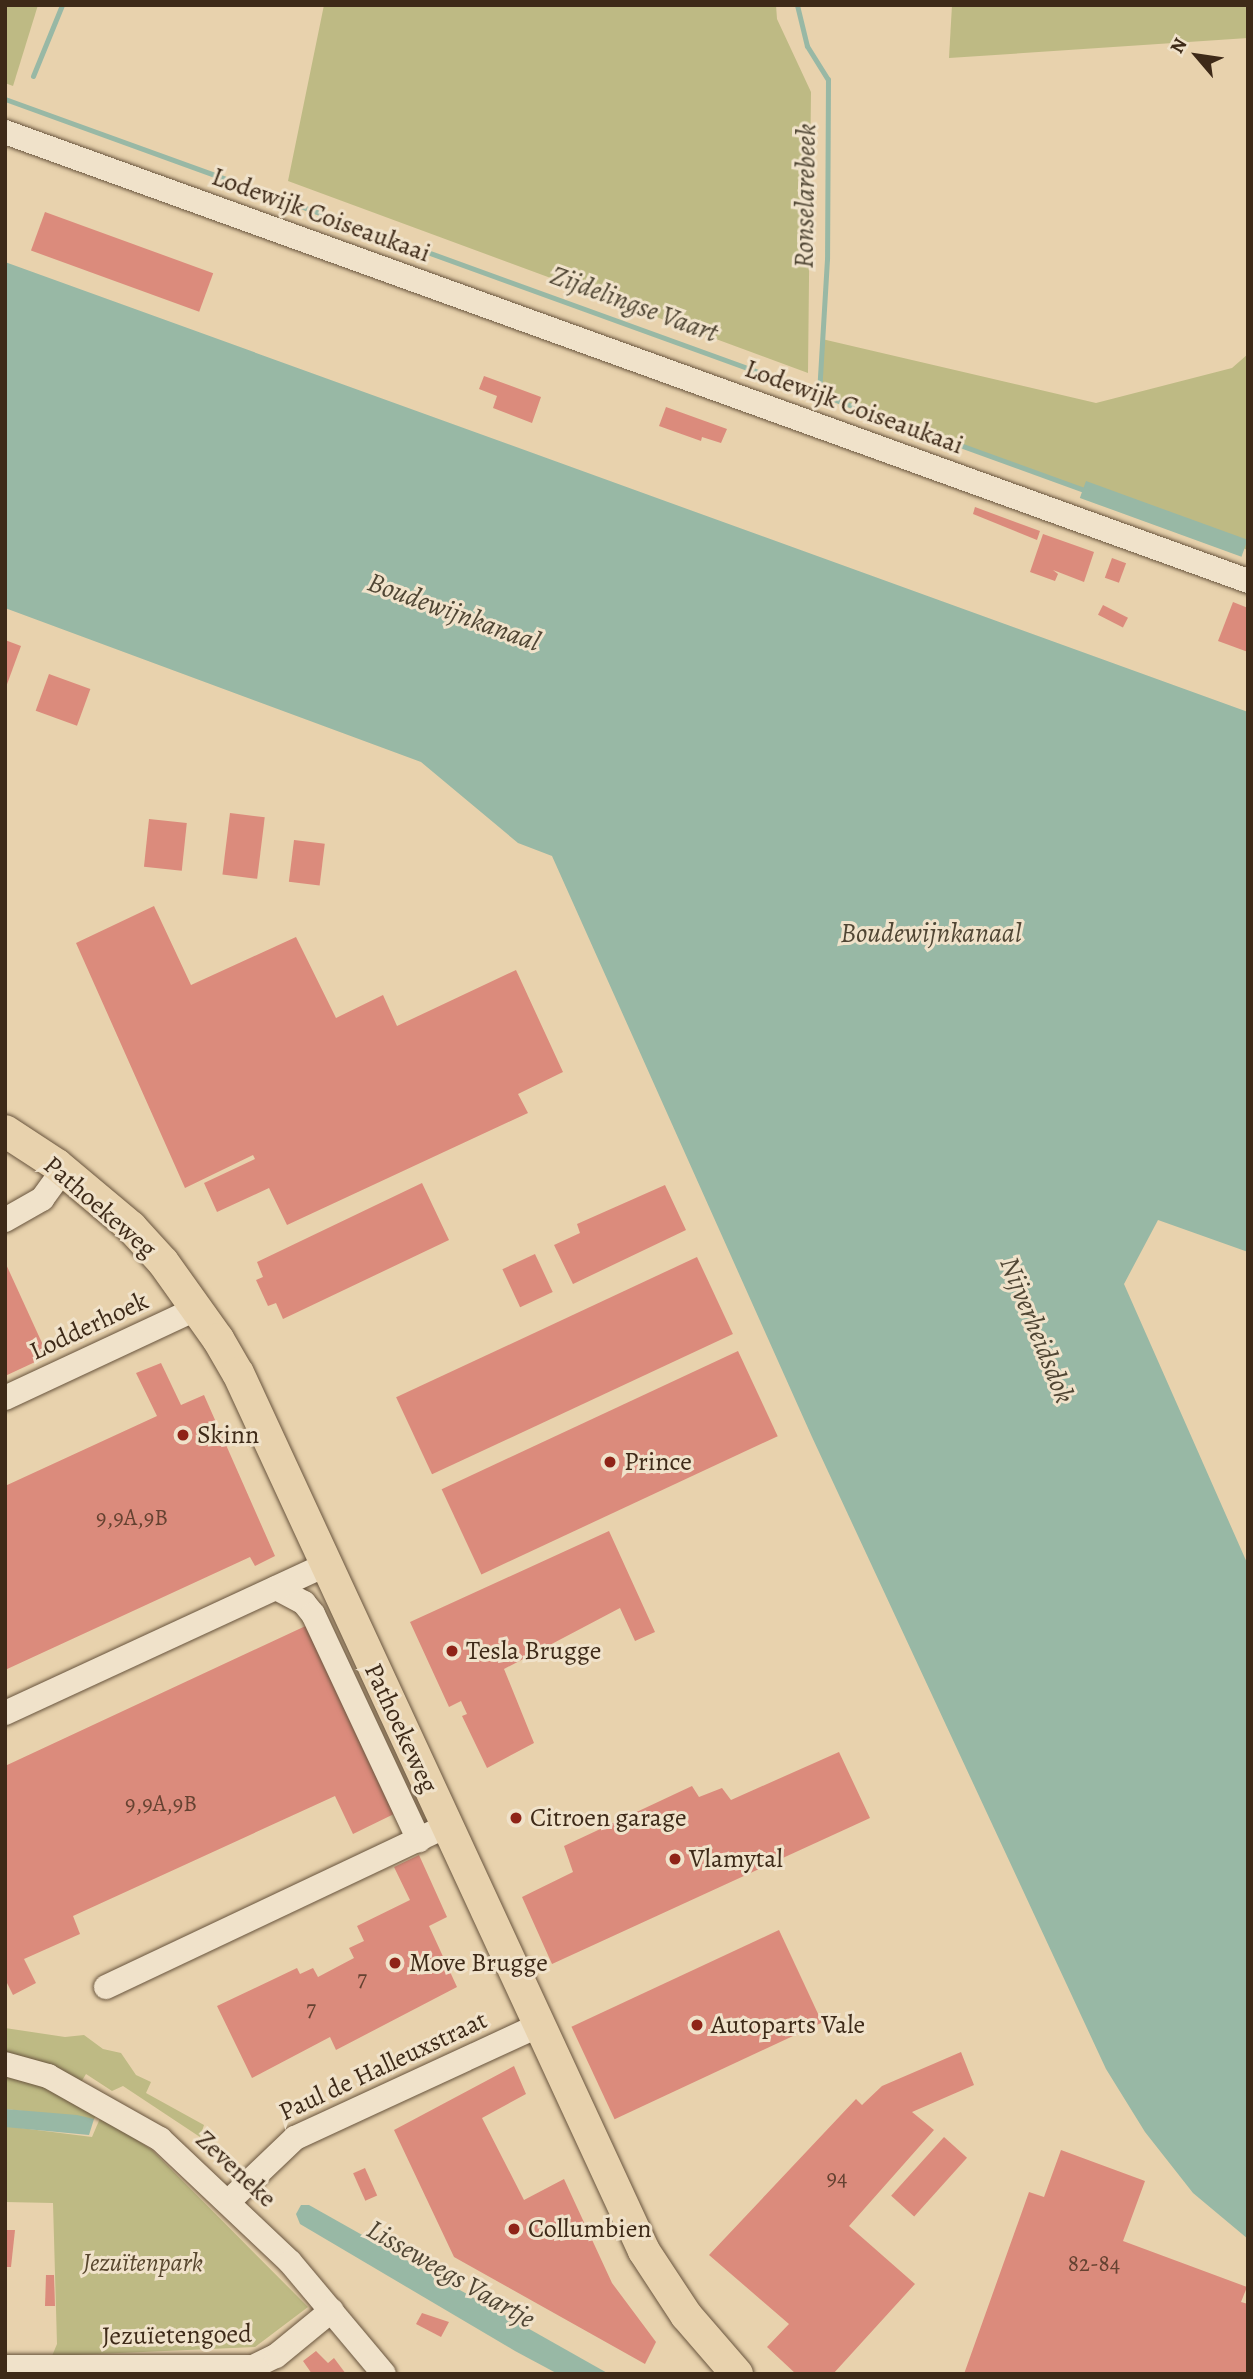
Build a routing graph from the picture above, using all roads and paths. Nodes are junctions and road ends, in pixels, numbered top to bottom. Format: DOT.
graph roads {
  1 [pos="5,132"];
  2 [pos="1248,582"];
  3 [pos="5,1131"];
  4 [pos="63,1170"];
  5 [pos="5,1220"];
  6 [pos="198,1308"];
  7 [pos="5,1398"];
  8 [pos="326,1565"];
  9 [pos="276,1588"];
  10 [pos="5,1713"];
  11 [pos="447,1826"];
  12 [pos="419,1840"];
  13 [pos="106,1987"];
  14 [pos="540,2025"];
  15 [pos="5,2064"];
  16 [pos="228,2202"];
  17 [pos="332,2310"];
  18 [pos="5,2367"];
  19 [pos="384,2374"];
  20 [pos="737,2374"];
  1 -- 2 [label="street, Lodewijk Coiseaukaai"];
  3 -- 4 [label="main road, Pathoekeweg"];
  4 -- 5 [label="street"];
  4 -- 6 [label="main road, Pathoekeweg"];
  6 -- 7 [label="street, Lodderhoek"];
  6 -- 8 [label="main road, Pathoekeweg"];
  8 -- 9 [label="street"];
  8 -- 11 [label="main road, Pathoekeweg"];
  9 -- 10 [label="street"];
  9 -- 12 [label="street"];
  11 -- 12 [label="street"];
  11 -- 14 [label="main road, Pathoekeweg"];
  12 -- 13 [label="street"];
  14 -- 16 [label="street, Paul de Halleuxstraat"];
  14 -- 20 [label="main road, Pathoekeweg"];
  15 -- 16 [label="street, Zeveneke"];
  16 -- 17 [label="street, Zeveneke"];
  17 -- 18 [label="street, Jezuïetengoed"];
  17 -- 19 [label="street, Zeveneke"];
}
